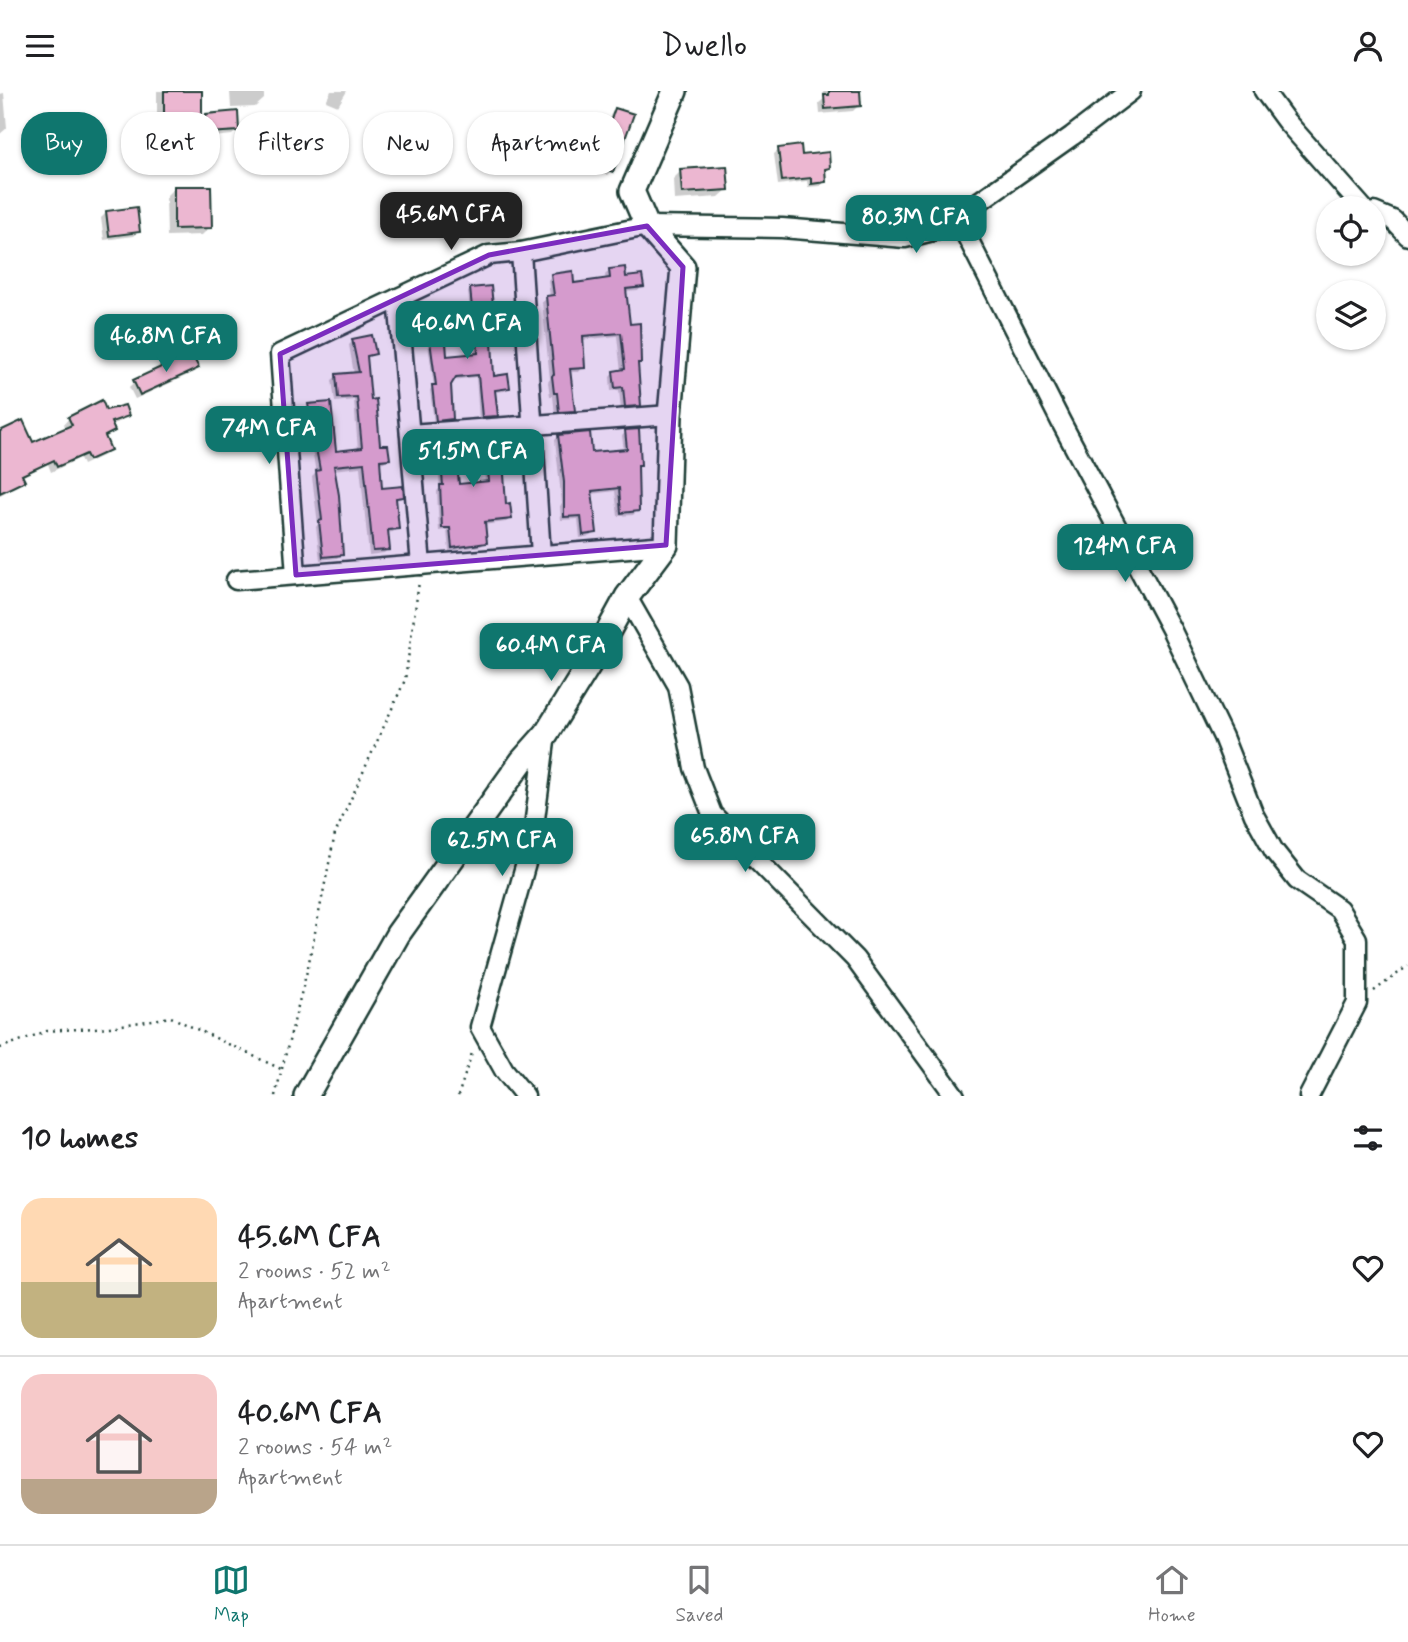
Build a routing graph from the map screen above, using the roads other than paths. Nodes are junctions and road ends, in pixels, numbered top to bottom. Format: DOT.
graph roads {
  1 [pos="675,91"];
  2 [pos="1131,91"];
  3 [pos="1264,91"];
  4 [pos="1352,196"];
  5 [pos="957,217"];
  6 [pos="1386,217"];
  7 [pos="647,226"];
  8 [pos="1408,236"];
  9 [pos="521,252"];
  10 [pos="398,298"];
  11 [pos="670,415"];
  12 [pos="532,425"];
  13 [pos="410,434"];
  14 [pos="666,545"];
  15 [pos="541,555"];
  16 [pos="421,565"];
  17 [pos="296,575"];
  18 [pos="236,580"];
  19 [pos="627,597"];
  20 [pos="546,734"];
  21 [pos="306,1096"];
  22 [pos="524,1096"];
  23 [pos="955,1096"];
  24 [pos="1309,1096"];
  1 -- 7 [label="street"];
  2 -- 5 [label="street"];
  3 -- 4 [label="street"];
  5 -- 7 [label="street"];
  5 -- 24 [label="street"];
  6 -- 8 [label="street"];
  7 -- 9 [label="street"];
  7 -- 11 [label="street"];
  9 -- 10 [label="street"];
  9 -- 12 [label="street"];
  10 -- 13 [label="street"];
  10 -- 17 [label="street"];
  11 -- 12 [label="street"];
  11 -- 14 [label="street"];
  12 -- 13 [label="street"];
  12 -- 15 [label="street"];
  13 -- 16 [label="street"];
  14 -- 15 [label="street"];
  14 -- 19 [label="street"];
  15 -- 16 [label="street"];
  16 -- 17 [label="street"];
  17 -- 18 [label="street"];
  19 -- 20 [label="street"];
  19 -- 23 [label="street"];
  20 -- 21 [label="street"];
  20 -- 22 [label="street"];
}
